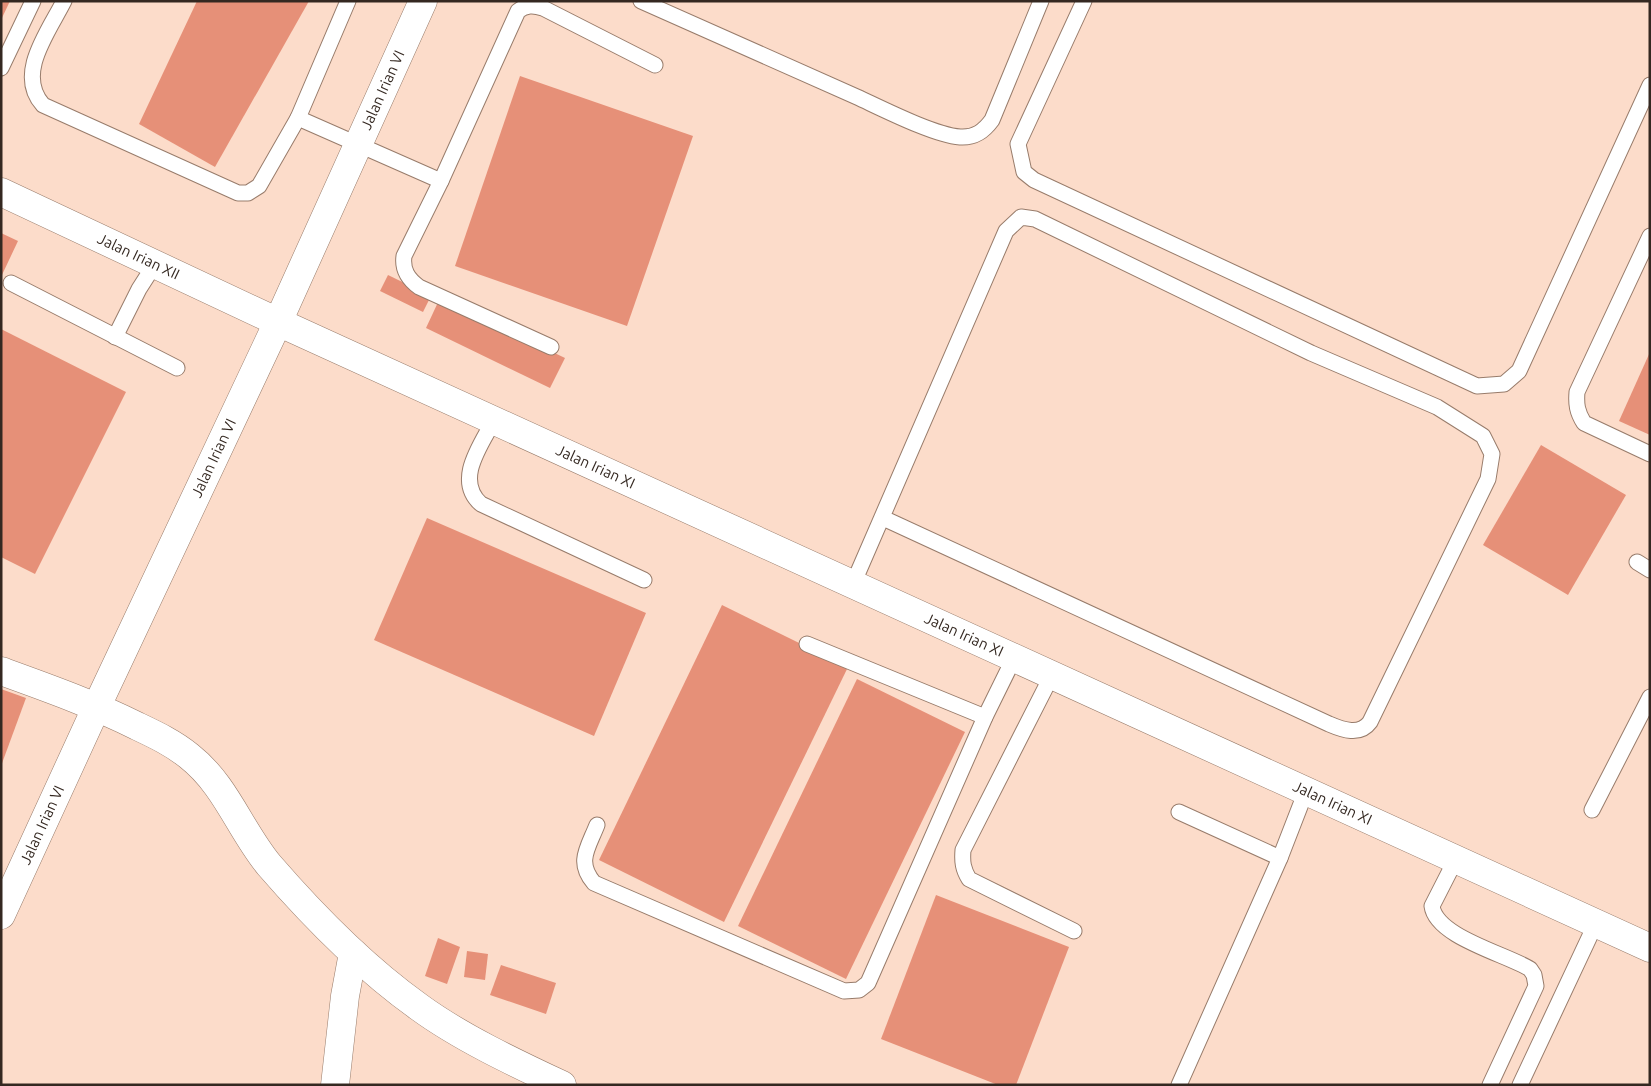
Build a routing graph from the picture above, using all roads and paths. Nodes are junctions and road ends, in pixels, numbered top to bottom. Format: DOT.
graph roads {
  1 [pos="33,1"];
  2 [pos="64,1"];
  3 [pos="348,1"];
  4 [pos="423,1"];
  5 [pos="641,1"];
  6 [pos="1041,1"];
  7 [pos="1084,1"];
  8 [pos="655,65"];
  9 [pos="1,68"];
  10 [pos="1650,85"];
  11 [pos="298,118"];
  12 [pos="357,144"];
  13 [pos="441,181"];
  14 [pos="1,192"];
  15 [pos="1650,236"];
  16 [pos="155,264"];
  17 [pos="10,283"];
  18 [pos="278,322"];
  19 [pos="115,337"];
  20 [pos="551,347"];
  21 [pos="176,368"];
  22 [pos="494,420"];
  23 [pos="1650,454"];
  24 [pos="883,518"];
  25 [pos="644,580"];
  26 [pos="852,584"];
  27 [pos="808,644"];
  28 [pos="1014,658"];
  29 [pos="1,671"];
  30 [pos="1052,674"];
  31 [pos="1650,697"];
  32 [pos="97,706"];
  33 [pos="985,717"];
  34 [pos="1306,791"];
  35 [pos="1592,810"];
  36 [pos="1179,812"];
  37 [pos="597,825"];
  38 [pos="1280,858"];
  39 [pos="1456,859"];
  40 [pos="1,915"];
  41 [pos="1596,923"];
  42 [pos="1074,931"];
  43 [pos="1650,948"];
  44 [pos="353,953"];
  45 [pos="334,1085"];
  46 [pos="562,1085"];
  47 [pos="1179,1085"];
  48 [pos="1490,1085"];
  49 [pos="1520,1085"];
  1 -- 9 [label="lane"];
  2 -- 11 [label="lane"];
  3 -- 11 [label="lane"];
  4 -- 12 [label="street, Jalan Irian VI"];
  5 -- 6 [label="lane"];
  7 -- 10 [label="lane"];
  8 -- 13 [label="lane"];
  11 -- 12 [label="lane"];
  12 -- 13 [label="lane"];
  12 -- 18 [label="street, Jalan Irian VI"];
  13 -- 20 [label="lane"];
  14 -- 16 [label="street, Jalan Irian XII"];
  15 -- 23 [label="lane"];
  16 -- 18 [label="street, Jalan Irian XII"];
  16 -- 19 [label="lane"];
  17 -- 19 [label="lane"];
  18 -- 22 [label="street, Jalan Irian XI"];
  18 -- 32 [label="street, Jalan Irian VI"];
  19 -- 21 [label="lane"];
  22 -- 25 [label="lane"];
  22 -- 26 [label="street, Jalan Irian XI"];
  24 -- 24 [label="lane"];
  24 -- 26 [label="lane"];
  26 -- 28 [label="street, Jalan Irian XI"];
  27 -- 33 [label="lane"];
  28 -- 30 [label="street, Jalan Irian XI"];
  28 -- 33 [label="lane"];
  29 -- 32 [label="street"];
  30 -- 34 [label="street, Jalan Irian XI"];
  30 -- 42 [label="lane"];
  31 -- 35 [label="lane"];
  32 -- 40 [label="street, Jalan Irian VI"];
  32 -- 44 [label="street"];
  33 -- 37 [label="lane"];
  34 -- 38 [label="lane"];
  34 -- 39 [label="street, Jalan Irian XI"];
  36 -- 38 [label="lane"];
  38 -- 47 [label="lane"];
  39 -- 41 [label="street, Jalan Irian XI"];
  39 -- 48 [label="lane"];
  41 -- 43 [label="street, Jalan Irian XI"];
  41 -- 49 [label="lane"];
  44 -- 45 [label="street"];
  44 -- 46 [label="street"];
}
